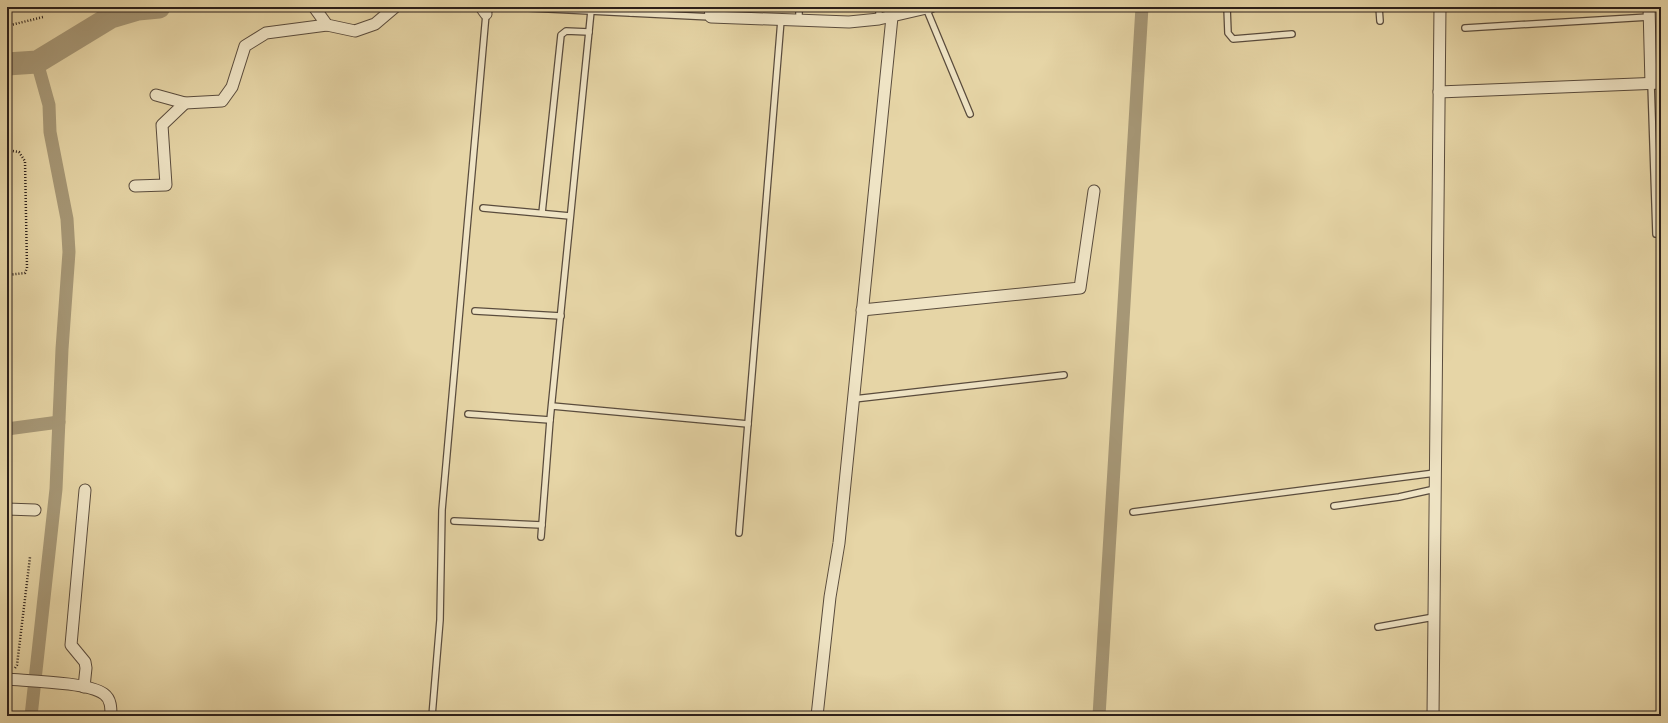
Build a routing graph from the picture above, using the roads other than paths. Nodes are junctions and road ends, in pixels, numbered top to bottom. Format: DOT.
graph roads {
  1 [pos="314,7"];
  2 [pos="395,7"];
  3 [pos="506,7"];
  4 [pos="799,7"];
  5 [pos="879,7"];
  6 [pos="1227,7"];
  7 [pos="1379,7"];
  8 [pos="1440,7"];
  9 [pos="928,8"];
  10 [pos="487,9"];
  11 [pos="631,10"];
  12 [pos="591,11"];
  13 [pos="711,12"];
  14 [pos="1649,12"];
  15 [pos="895,13"];
  16 [pos="880,19"];
  17 [pos="781,20"];
  18 [pos="1380,20"];
  19 [pos="799,21"];
  20 [pos="327,25"];
  21 [pos="1465,28"];
  22 [pos="588,32"];
  23 [pos="1292,34"];
  24 [pos="1656,83"];
  25 [pos="1439,92"];
  26 [pos="156,95"];
  27 [pos="185,103"];
  28 [pos="970,114"];
  29 [pos="135,186"];
  30 [pos="1094,191"];
  31 [pos="483,208"];
  32 [pos="542,213"];
  33 [pos="570,216"];
  34 [pos="1656,234"];
  35 [pos="862,310"];
  36 [pos="475,311"];
  37 [pos="561,316"];
  38 [pos="1064,375"];
  39 [pos="854,399"];
  40 [pos="552,406"];
  41 [pos="468,414"];
  42 [pos="550,420"];
  43 [pos="748,424"];
  44 [pos="1435,473"];
  45 [pos="1435,489"];
  46 [pos="85,490"];
  47 [pos="1334,506"];
  48 [pos="7,509"];
  49 [pos="35,510"];
  50 [pos="1133,512"];
  51 [pos="454,521"];
  52 [pos="542,525"];
  53 [pos="739,533"];
  54 [pos="541,536"];
  55 [pos="1434,617"];
  56 [pos="1378,627"];
  57 [pos="8,679"];
  58 [pos="84,687"];
  59 [pos="111,716"];
  60 [pos="432,716"];
  61 [pos="817,716"];
  62 [pos="1433,716"];
  1 -- 20 [label="street"];
  2 -- 20 [label="street"];
  3 -- 12 [label="lane"];
  4 -- 19 [label="lane"];
  5 -- 16 [label="lane"];
  6 -- 23 [label="lane"];
  7 -- 18 [label="lane"];
  8 -- 25 [label="street"];
  9 -- 15 [label="street"];
  9 -- 28 [label="lane"];
  10 -- 60 [label="lane"];
  11 -- 12 [label="lane"];
  11 -- 13 [label="lane"];
  12 -- 22 [label="lane"];
  13 -- 17 [label="street"];
  14 -- 21 [label="lane"];
  14 -- 24 [label="street"];
  15 -- 16 [label="street"];
  15 -- 35 [label="street"];
  16 -- 19 [label="street"];
  17 -- 19 [label="street"];
  17 -- 43 [label="lane"];
  20 -- 27 [label="street"];
  22 -- 32 [label="lane"];
  22 -- 33 [label="lane"];
  24 -- 25 [label="street"];
  24 -- 34 [label="lane"];
  25 -- 44 [label="street"];
  26 -- 27 [label="street"];
  27 -- 29 [label="street"];
  30 -- 35 [label="street"];
  31 -- 32 [label="lane"];
  32 -- 33 [label="lane"];
  33 -- 37 [label="lane"];
  35 -- 39 [label="street"];
  36 -- 37 [label="lane"];
  37 -- 40 [label="lane"];
  38 -- 39 [label="lane"];
  39 -- 61 [label="street"];
  40 -- 42 [label="lane"];
  40 -- 43 [label="lane"];
  41 -- 42 [label="lane"];
  42 -- 52 [label="lane"];
  43 -- 53 [label="lane"];
  44 -- 45 [label="street"];
  44 -- 50 [label="lane"];
  45 -- 47 [label="lane"];
  45 -- 55 [label="street"];
  46 -- 58 [label="street"];
  48 -- 49 [label="street"];
  51 -- 52 [label="lane"];
  52 -- 54 [label="lane"];
  55 -- 56 [label="lane"];
  55 -- 62 [label="street"];
  57 -- 58 [label="street"];
  58 -- 59 [label="street"];
}
